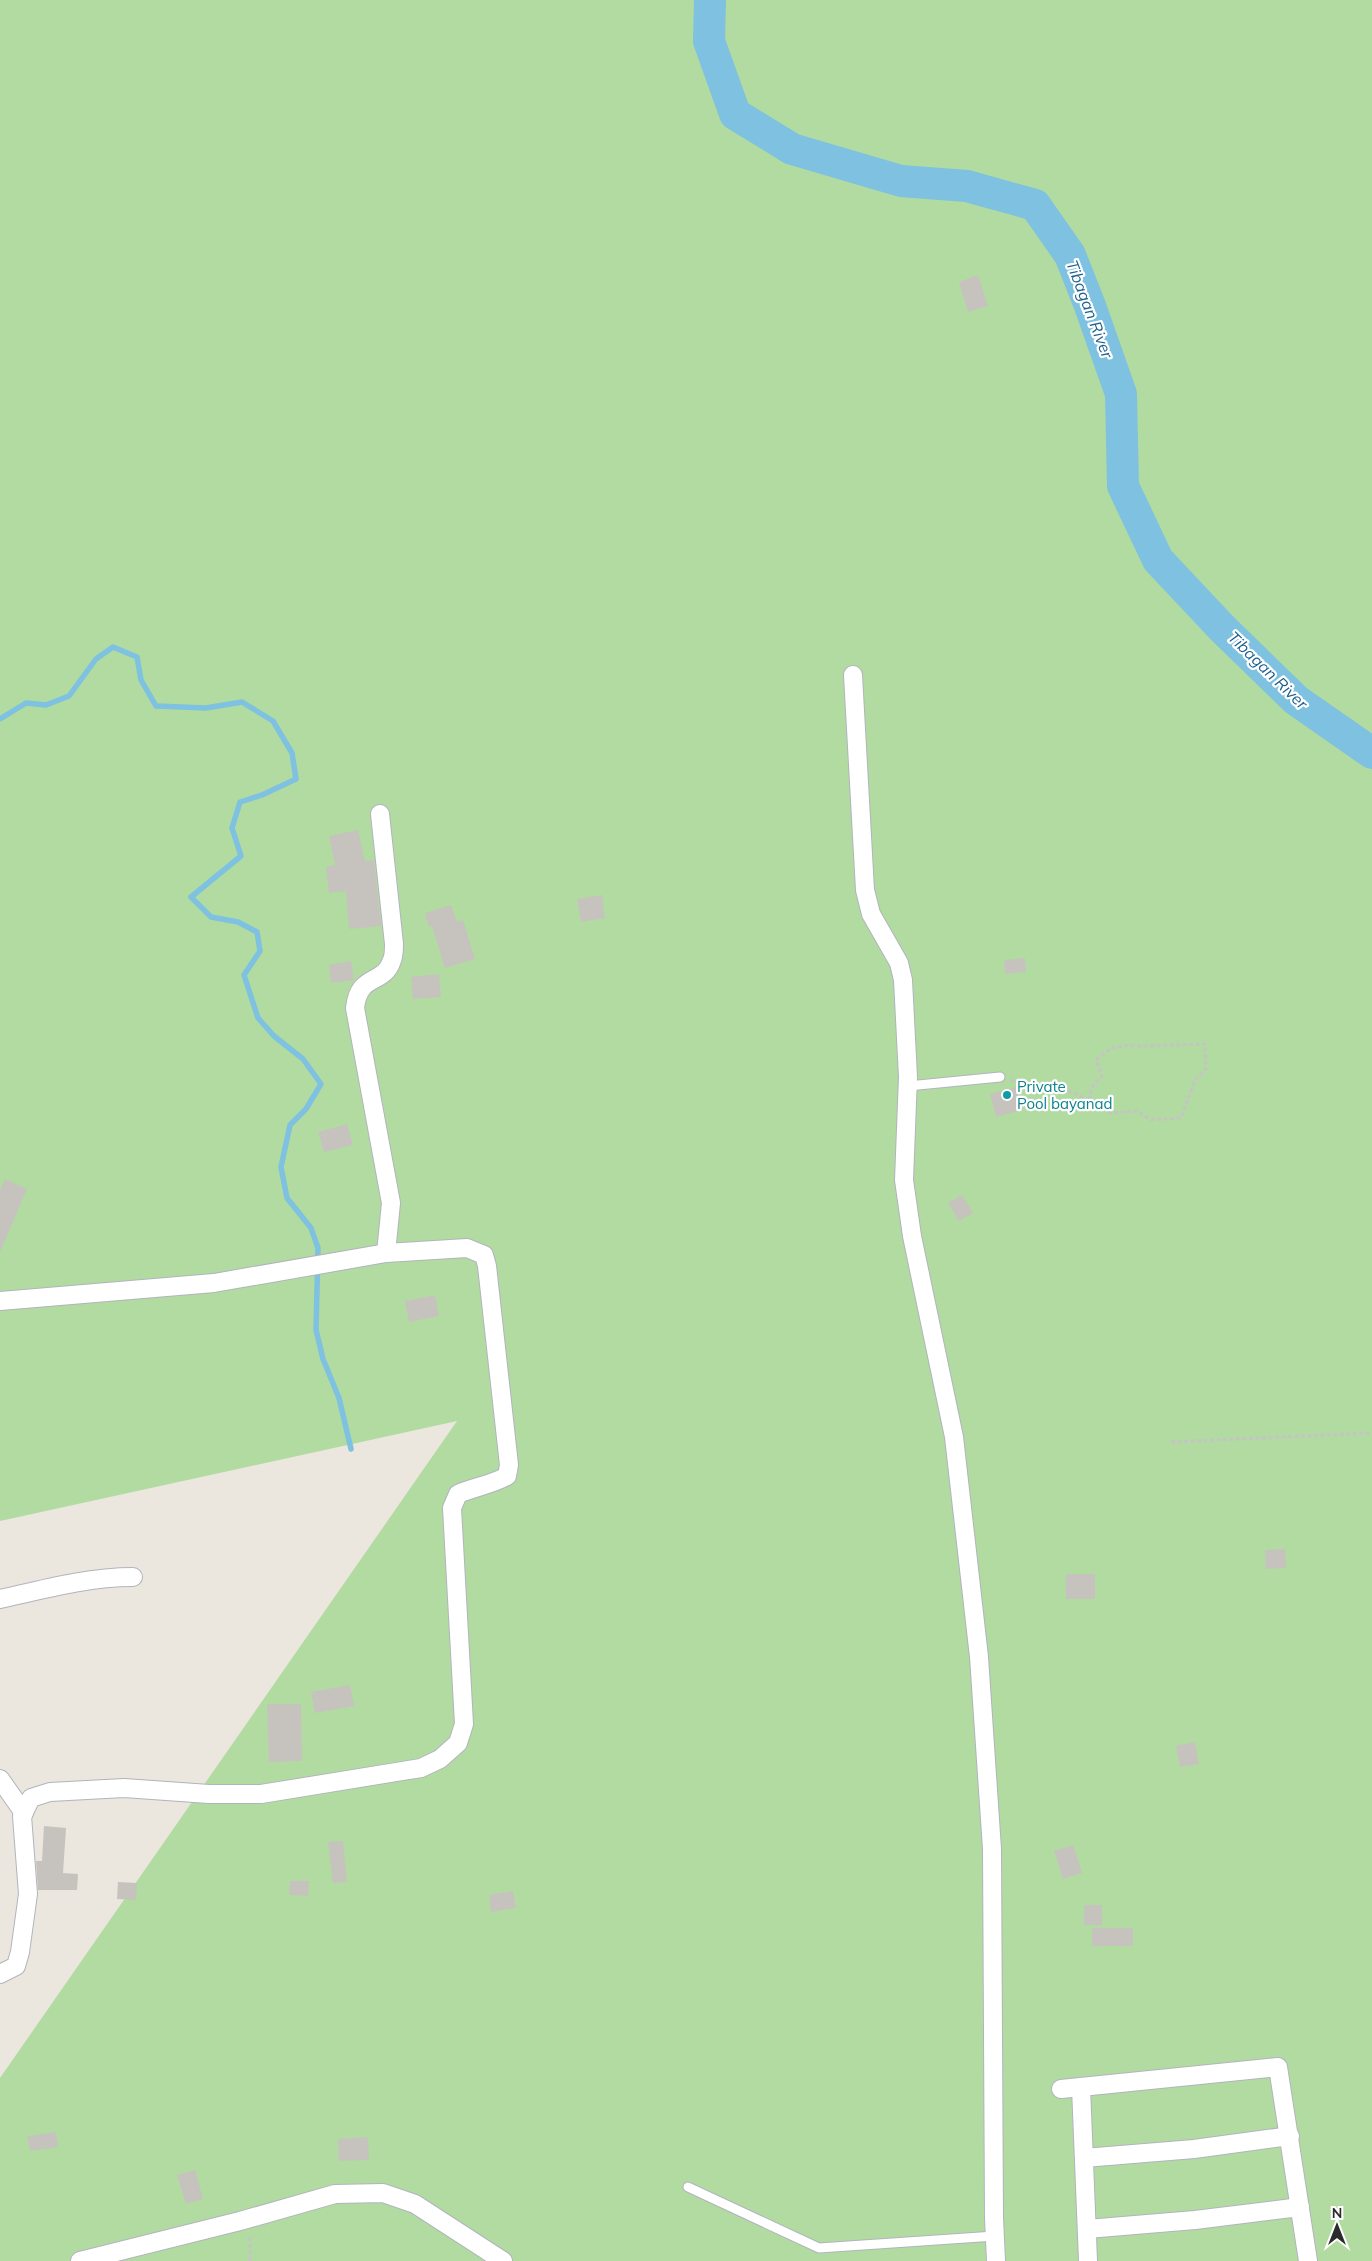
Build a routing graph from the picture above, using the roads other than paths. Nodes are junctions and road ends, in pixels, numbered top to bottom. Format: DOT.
graph roads {
  1 [pos="853,675"];
  2 [pos="380,814"];
  3 [pos="1000,1077"];
  4 [pos="908,1086"];
  5 [pos="386,1253"];
  6 [pos="0,1302"];
  7 [pos="133,1577"];
  8 [pos="0,1599"];
  9 [pos="0,1779"];
  10 [pos="24,1813"];
  11 [pos="0,1974"];
  12 [pos="1081,2087"];
  13 [pos="1061,2089"];
  14 [pos="1290,2136"];
  15 [pos="1084,2158"];
  16 [pos="688,2187"];
  17 [pos="1300,2207"];
  18 [pos="1087,2229"];
  19 [pos="995,2236"];
  20 [pos="80,2261"];
  21 [pos="503,2261"];
  22 [pos="996,2261"];
  23 [pos="1088,2261"];
  24 [pos="1308,2261"];
  1 -- 4 [label="street"];
  2 -- 5 [label="street"];
  3 -- 4 [label="lane"];
  4 -- 19 [label="street"];
  5 -- 6 [label="street"];
  5 -- 10 [label="street"];
  7 -- 8 [label="street"];
  9 -- 10 [label="street"];
  10 -- 11 [label="street"];
  12 -- 13 [label="street"];
  12 -- 14 [label="street"];
  12 -- 15 [label="street"];
  14 -- 15 [label="street"];
  14 -- 17 [label="street"];
  15 -- 18 [label="street"];
  16 -- 19 [label="lane"];
  17 -- 18 [label="street"];
  17 -- 24 [label="street"];
  18 -- 23 [label="street"];
  19 -- 22 [label="street"];
  20 -- 21 [label="street"];
}
